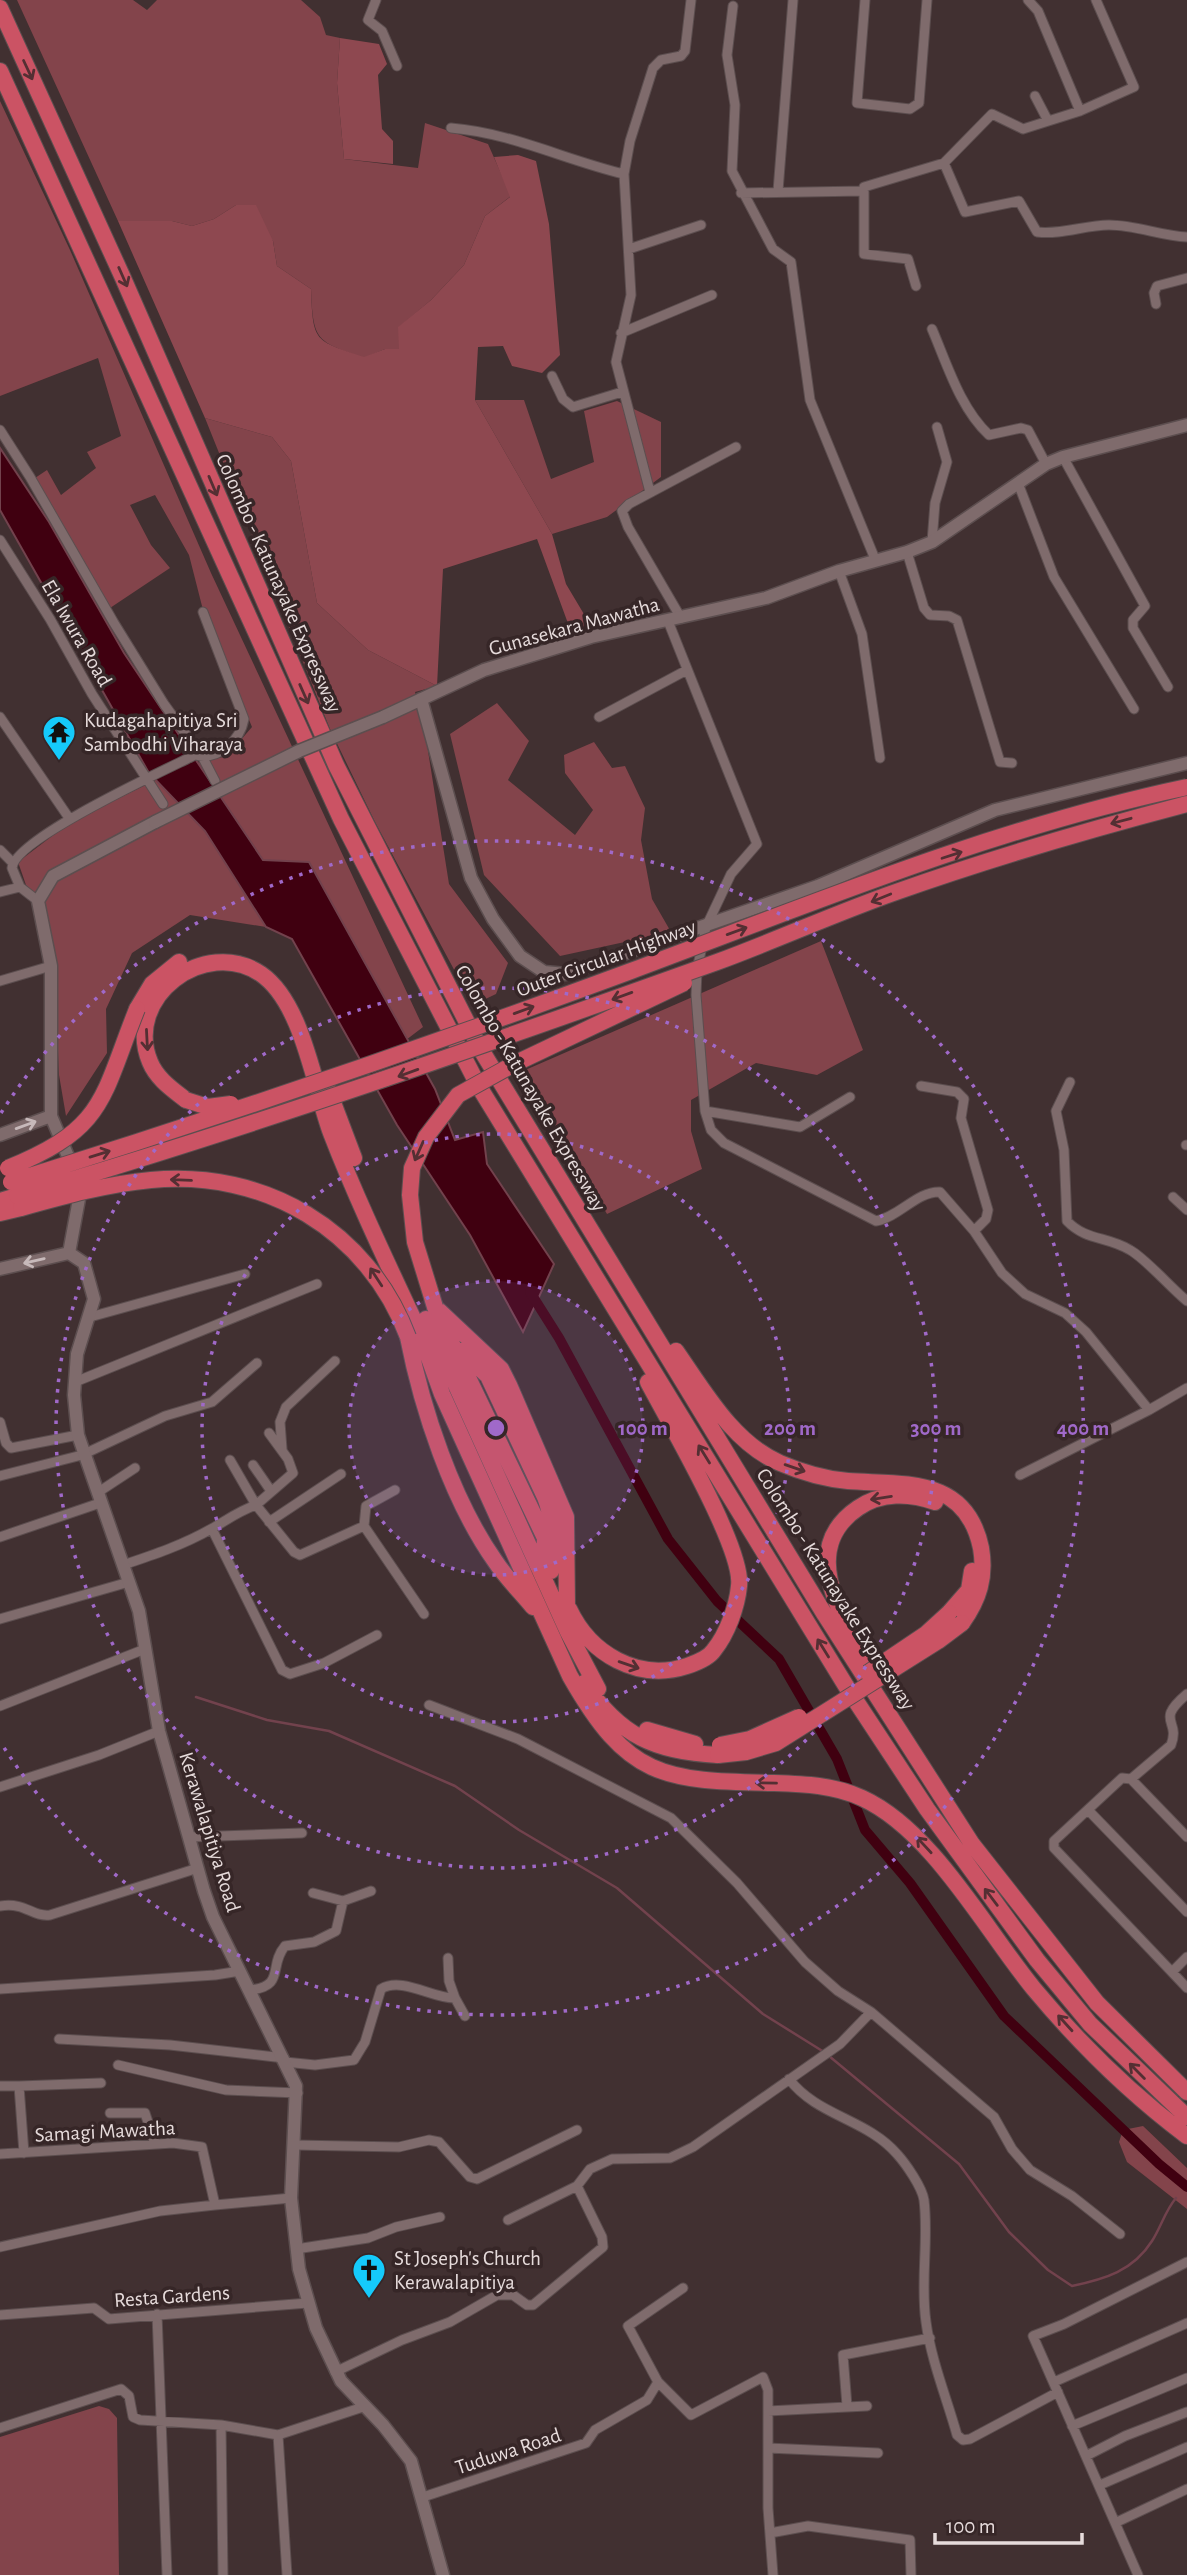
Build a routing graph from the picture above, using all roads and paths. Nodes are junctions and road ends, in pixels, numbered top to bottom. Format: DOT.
graph roads {
  1 [pos="376,0"];
  2 [pos="691,0"];
  3 [pos="793,0"];
  4 [pos="865,0"];
  5 [pos="927,0"];
  6 [pos="1028,0"];
  7 [pos="1096,0"];
  8 [pos="733,6"];
  9 [pos="0,8"];
  10 [pos="397,66"];
  11 [pos="0,71"];
  12 [pos="1035,96"];
  13 [pos="1080,111"];
  14 [pos="1047,119"];
  15 [pos="451,128"];
  16 [pos="944,163"];
  17 [pos="624,174"];
  18 [pos="778,191"];
  19 [pos="863,191"];
  20 [pos="741,193"];
  21 [pos="701,225"];
  22 [pos="1187,237"];
  23 [pos="629,249"];
  24 [pos="1187,278"];
  25 [pos="916,286"];
  26 [pos="712,295"];
  27 [pos="1156,304"];
  28 [pos="932,329"];
  29 [pos="621,333"];
  30 [pos="552,376"];
  31 [pos="622,392"];
  32 [pos="1187,425"];
  33 [pos="937,426"];
  34 [pos="0,430"];
  35 [pos="736,447"];
  36 [pos="1063,457"];
  37 [pos="1046,464"];
  38 [pos="1018,483"];
  39 [pos="650,492"];
  40 [pos="0,540"];
  41 [pos="932,542"];
  42 [pos="907,552"];
  43 [pos="875,559"];
  44 [pos="839,571"];
  45 [pos="203,612"];
  46 [pos="674,620"];
  47 [pos="685,671"];
  48 [pos="1168,687"];
  49 [pos="421,699"];
  50 [pos="1134,709"];
  51 [pos="0,717"];
  52 [pos="599,717"];
  53 [pos="199,757"];
  54 [pos="880,758"];
  55 [pos="1012,763"];
  56 [pos="1187,763"];
  57 [pos="152,776"];
  58 [pos="215,781"];
  59 [pos="1187,787"];
  60 [pos="163,804"];
  61 [pos="1187,804"];
  62 [pos="69,818"];
  63 [pos="0,850"];
  64 [pos="12,862"];
  65 [pos="20,887"];
  66 [pos="0,892"];
  67 [pos="38,901"];
  68 [pos="706,927"];
  69 [pos="766,944"];
  70 [pos="51,966"];
  71 [pos="0,981"];
  72 [pos="386,1061"];
  73 [pos="1070,1082"];
  74 [pos="921,1086"];
  75 [pos="850,1097"];
  76 [pos="705,1111"];
  77 [pos="51,1116"];
  78 [pos="0,1135"];
  79 [pos="9,1185"];
  80 [pos="1173,1197"];
  81 [pos="0,1201"];
  82 [pos="1187,1210"];
  83 [pos="0,1213"];
  84 [pos="579,1214"];
  85 [pos="974,1231"];
  86 [pos="69,1253"];
  87 [pos="587,1265"];
  88 [pos="0,1269"];
  89 [pos="245,1274"];
  90 [pos="317,1284"];
  91 [pos="1187,1301"];
  92 [pos="435,1307"];
  93 [pos="90,1317"];
  94 [pos="414,1335"];
  95 [pos="436,1342"];
  96 [pos="461,1351"];
  97 [pos="335,1361"];
  98 [pos="257,1363"];
  99 [pos="75,1382"];
  100 [pos="1187,1388"];
  101 [pos="1149,1410"];
  102 [pos="0,1422"];
  103 [pos="269,1433"];
  104 [pos="78,1435"];
  105 [pos="282,1451"];
  106 [pos="82,1455"];
  107 [pos="230,1460"];
  108 [pos="253,1465"];
  109 [pos="135,1468"];
  110 [pos="341,1474"];
  111 [pos="1020,1475"];
  112 [pos="0,1476"];
  113 [pos="395,1490"];
  114 [pos="271,1491"];
  115 [pos="99,1498"];
  116 [pos="256,1505"];
  117 [pos="269,1522"];
  118 [pos="364,1526"];
  119 [pos="212,1529"];
  120 [pos="0,1537"];
  121 [pos="545,1538"];
  122 [pos="547,1564"];
  123 [pos="123,1565"];
  124 [pos="129,1582"];
  125 [pos="558,1587"];
  126 [pos="539,1605"];
  127 [pos="567,1606"];
  128 [pos="424,1614"];
  129 [pos="956,1618"];
  130 [pos="0,1619"];
  131 [pos="551,1628"];
  132 [pos="377,1635"];
  133 [pos="145,1649"];
  134 [pos="1187,1694"];
  135 [pos="429,1705"];
  136 [pos="0,1706"];
  137 [pos="159,1731"];
  138 [pos="719,1750"];
  139 [pos="1131,1779"];
  140 [pos="0,1787"];
  141 [pos="1088,1810"];
  142 [pos="302,1833"];
  143 [pos="190,1837"];
  144 [pos="1187,1837"];
  145 [pos="972,1844"];
  146 [pos="198,1868"];
  147 [pos="371,1891"];
  148 [pos="313,1893"];
  149 [pos="343,1901"];
  150 [pos="0,1906"];
  151 [pos="1187,1912"];
  152 [pos="1187,1957"];
  153 [pos="448,1958"];
  154 [pos="240,1971"];
  155 [pos="1172,1972"];
  156 [pos="1187,1988"];
  157 [pos="0,1989"];
  158 [pos="250,1990"];
  159 [pos="455,1998"];
  160 [pos="871,2012"];
  161 [pos="465,2016"];
  162 [pos="59,2039"];
  163 [pos="285,2060"];
  164 [pos="118,2065"];
  165 [pos="789,2079"];
  166 [pos="101,2083"];
  167 [pos="0,2086"];
  168 [pos="19,2086"];
  169 [pos="1187,2092"];
  170 [pos="298,2093"];
  171 [pos="110,2113"];
  172 [pos="1187,2118"];
  173 [pos="577,2130"];
  174 [pos="1187,2136"];
  175 [pos="155,2144"];
  176 [pos="295,2145"];
  177 [pos="24,2152"];
  178 [pos="0,2154"];
  179 [pos="577,2186"];
  180 [pos="291,2198"];
  181 [pos="215,2205"];
  182 [pos="440,2217"];
  183 [pos="508,2220"];
  184 [pos="1120,2234"];
  185 [pos="0,2247"];
  186 [pos="296,2249"];
  187 [pos="1187,2262"];
  188 [pos="684,2288"];
  189 [pos="308,2304"];
  190 [pos="0,2315"];
  191 [pos="157,2315"];
  192 [pos="1187,2323"];
  193 [pos="930,2338"];
  194 [pos="335,2372"];
  195 [pos="1187,2378"];
  196 [pos="658,2382"];
  197 [pos="1056,2387"];
  198 [pos="366,2406"];
  199 [pos="848,2406"];
  200 [pos="867,2406"];
  201 [pos="768,2411"];
  202 [pos="1187,2412"];
  203 [pos="160,2420"];
  204 [pos="221,2425"];
  205 [pos="1072,2426"];
  206 [pos="0,2428"];
  207 [pos="278,2435"];
  208 [pos="1187,2447"];
  209 [pos="768,2448"];
  210 [pos="878,2453"];
  211 [pos="1086,2456"];
  212 [pos="1100,2485"];
  213 [pos="1187,2489"];
  214 [pos="423,2497"];
  215 [pos="1117,2522"];
  216 [pos="770,2533"];
  217 [pos="167,2575"];
  218 [pos="223,2575"];
  219 [pos="287,2575"];
  220 [pos="443,2575"];
  221 [pos="774,2575"];
  222 [pos="911,2575"];
  223 [pos="1138,2575"];
  1 -- 10 [label="street"];
  2 -- 17 [label="street"];
  3 -- 18 [label="street"];
  4 -- 5 [label="street"];
  6 -- 13 [label="street"];
  7 -- 13 [label="street"];
  8 -- 20 [label="street"];
  9 -- 84 [label="highway, Colombo - Katunayake Expressway, one-way"];
  11 -- 87 [label="highway, Colombo - Katunayake Expressway"];
  12 -- 14 [label="street"];
  13 -- 14 [label="street"];
  14 -- 16 [label="street"];
  15 -- 17 [label="street"];
  16 -- 19 [label="street"];
  16 -- 22 [label="street"];
  17 -- 23 [label="street"];
  18 -- 19 [label="street"];
  18 -- 20 [label="street"];
  19 -- 25 [label="street"];
  20 -- 43 [label="street"];
  21 -- 23 [label="street"];
  23 -- 29 [label="street"];
  24 -- 27 [label="street"];
  26 -- 29 [label="street"];
  28 -- 37 [label="street"];
  29 -- 31 [label="street"];
  30 -- 31 [label="street"];
  31 -- 39 [label="street"];
  32 -- 36 [label="street, Gunasekara Mawatha"];
  33 -- 41 [label="street"];
  34 -- 53 [label="street"];
  35 -- 39 [label="street"];
  36 -- 37 [label="street, Gunasekara Mawatha"];
  36 -- 48 [label="street"];
  37 -- 38 [label="street, Gunasekara Mawatha"];
  38 -- 41 [label="street, Gunasekara Mawatha"];
  38 -- 50 [label="street"];
  39 -- 46 [label="street"];
  40 -- 57 [label="street, Ela Iwura Road"];
  41 -- 42 [label="street, Gunasekara Mawatha"];
  42 -- 43 [label="street, Gunasekara Mawatha"];
  42 -- 55 [label="street"];
  43 -- 44 [label="street, Gunasekara Mawatha"];
  44 -- 46 [label="street, Gunasekara Mawatha"];
  44 -- 54 [label="street"];
  45 -- 53 [label="street"];
  46 -- 47 [label="street"];
  46 -- 49 [label="street, Gunasekara Mawatha"];
  47 -- 52 [label="street"];
  47 -- 68 [label="street"];
  49 -- 67 [label="street, Gunasekara Mawatha, bridge"];
  49 -- 68 [label="street"];
  51 -- 62 [label="street"];
  53 -- 57 [label="street"];
  53 -- 58 [label="street"];
  56 -- 68 [label="street"];
  57 -- 60 [label="street, Ela Iwura Road"];
  57 -- 62 [label="street"];
  72 -- 59 [label="highway, Outer Circular Highway, one-way, bridge"];
  61 -- 69 [label="highway, Outer Circular Highway, one-way, bridge"];
  62 -- 64 [label="street"];
  63 -- 64 [label="street"];
  64 -- 65 [label="street"];
  65 -- 66 [label="street"];
  65 -- 67 [label="street"];
  67 -- 70 [label="street"];
  68 -- 76 [label="street"];
  69 -- 79 [label="highway, Outer Circular Highway, one-way, bridge"];
  69 -- 92 [label="highway, one-way, bridge"];
  70 -- 71 [label="street"];
  70 -- 77 [label="street"];
  79 -- 72 [label="highway, Outer Circular Highway, one-way, bridge"];
  94 -- 72 [label="highway, one-way, bridge"];
  73 -- 91 [label="street"];
  74 -- 85 [label="street"];
  75 -- 76 [label="street"];
  76 -- 85 [label="street"];
  78 -- 77 [label="street, one-way"];
  77 -- 86 [label="street"];
  79 -- 81 [label="highway, Outer Circular Highway"];
  79 -- 83 [label="highway"];
  94 -- 79 [label="highway, one-way, bridge"];
  79 -- 95 [label="highway, bridge"];
  80 -- 82 [label="street"];
  84 -- 129 [label="highway, one-way"];
  84 -- 145 [label="highway, Colombo - Katunayake Expressway"];
  85 -- 101 [label="street"];
  86 -- 88 [label="street, one-way"];
  86 -- 93 [label="street, Kerawalapitiya Road"];
  127 -- 87 [label="highway, one-way"];
  172 -- 87 [label="highway, Colombo - Katunayake Expressway, one-way"];
  89 -- 93 [label="street"];
  90 -- 99 [label="street"];
  92 -- 96 [label="highway"];
  92 -- 121 [label="highway"];
  92 -- 125 [label="highway"];
  92 -- 127 [label="highway"];
  93 -- 99 [label="street, Kerawalapitiya Road"];
  94 -- 126 [label="highway"];
  94 -- 126 [label="highway"];
  94 -- 131 [label="highway"];
  94 -- 138 [label="highway"];
  95 -- 122 [label="highway"];
  95 -- 138 [label="highway"];
  96 -- 121 [label="highway"];
  96 -- 122 [label="highway"];
  97 -- 105 [label="street"];
  98 -- 106 [label="street"];
  99 -- 104 [label="street, Kerawalapitiya Road"];
  100 -- 101 [label="street"];
  101 -- 111 [label="street"];
  102 -- 104 [label="street"];
  103 -- 105 [label="street"];
  104 -- 106 [label="street, Kerawalapitiya Road"];
  105 -- 114 [label="street"];
  106 -- 112 [label="street"];
  106 -- 115 [label="street, Kerawalapitiya Road"];
  107 -- 116 [label="street"];
  108 -- 114 [label="street"];
  109 -- 115 [label="street"];
  110 -- 117 [label="street"];
  113 -- 118 [label="street"];
  114 -- 116 [label="street"];
  115 -- 120 [label="street"];
  115 -- 123 [label="street, Kerawalapitiya Road"];
  116 -- 117 [label="street"];
  116 -- 119 [label="street"];
  117 -- 118 [label="street"];
  118 -- 128 [label="street"];
  119 -- 123 [label="street"];
  119 -- 132 [label="street"];
  121 -- 122 [label="highway"];
  122 -- 125 [label="highway"];
  123 -- 124 [label="street, Kerawalapitiya Road"];
  124 -- 130 [label="street"];
  124 -- 133 [label="street, Kerawalapitiya Road"];
  125 -- 127 [label="highway"];
  126 -- 131 [label="highway"];
  129 -- 138 [label="highway, bridge"];
  129 -- 145 [label="highway, one-way"];
  174 -- 131 [label="highway, one-way"];
  133 -- 136 [label="street"];
  133 -- 137 [label="street, Kerawalapitiya Road"];
  134 -- 139 [label="street"];
  135 -- 160 [label="street"];
  137 -- 140 [label="street"];
  137 -- 143 [label="street, Kerawalapitiya Road"];
  139 -- 141 [label="street"];
  139 -- 144 [label="street"];
  141 -- 151 [label="street"];
  141 -- 155 [label="street"];
  142 -- 143 [label="street"];
  143 -- 146 [label="street, Kerawalapitiya Road"];
  145 -- 169 [label="highway, Colombo - Katunayake Expressway"];
  146 -- 150 [label="street"];
  146 -- 154 [label="street, Kerawalapitiya Road"];
  147 -- 149 [label="street"];
  148 -- 149 [label="street"];
  149 -- 158 [label="street"];
  152 -- 155 [label="street"];
  153 -- 159 [label="street"];
  154 -- 157 [label="street"];
  154 -- 158 [label="street, Kerawalapitiya Road"];
  155 -- 156 [label="street"];
  158 -- 163 [label="street, Kerawalapitiya Road"];
  159 -- 161 [label="street"];
  159 -- 163 [label="street"];
  160 -- 165 [label="street"];
  160 -- 184 [label="street"];
  162 -- 163 [label="street"];
  163 -- 170 [label="street, Kerawalapitiya Road"];
  164 -- 170 [label="street"];
  165 -- 179 [label="street"];
  165 -- 193 [label="street"];
  166 -- 168 [label="street"];
  167 -- 168 [label="street"];
  168 -- 177 [label="street"];
  170 -- 176 [label="street, Kerawalapitiya Road"];
  171 -- 175 [label="street"];
  173 -- 176 [label="street"];
  175 -- 177 [label="street, Samagi Mawatha"];
  175 -- 181 [label="street, Samagi Mawatha"];
  176 -- 180 [label="street, Kerawalapitiya Road"];
  177 -- 178 [label="street, Samagi Mawatha"];
  179 -- 183 [label="street"];
  179 -- 194 [label="street"];
  180 -- 181 [label="street"];
  180 -- 186 [label="street, Kerawalapitiya Road"];
  181 -- 185 [label="street"];
  182 -- 186 [label="street"];
  186 -- 189 [label="street, Kerawalapitiya Road"];
  187 -- 197 [label="street"];
  188 -- 196 [label="street"];
  189 -- 191 [label="street, Resta Gardens"];
  189 -- 194 [label="street, Kerawalapitiya Road"];
  190 -- 191 [label="street, Resta Gardens"];
  191 -- 203 [label="street"];
  192 -- 197 [label="street"];
  193 -- 197 [label="street"];
  193 -- 199 [label="street"];
  194 -- 198 [label="street, Kerawalapitiya Road"];
  195 -- 205 [label="street"];
  196 -- 201 [label="street"];
  196 -- 214 [label="street, Tuduwa Road"];
  197 -- 205 [label="street"];
  198 -- 207 [label="street"];
  198 -- 214 [label="street, Kerawalapitiya Road"];
  199 -- 200 [label="street"];
  199 -- 201 [label="street"];
  201 -- 209 [label="street"];
  202 -- 211 [label="street"];
  203 -- 204 [label="street"];
  203 -- 206 [label="street"];
  203 -- 217 [label="street"];
  204 -- 207 [label="street"];
  204 -- 218 [label="street"];
  205 -- 211 [label="street"];
  207 -- 219 [label="street"];
  208 -- 212 [label="street"];
  209 -- 210 [label="street"];
  209 -- 216 [label="street"];
  211 -- 212 [label="street"];
  212 -- 215 [label="street"];
  213 -- 215 [label="street"];
  214 -- 220 [label="street, Kerawalapitiya Road"];
  215 -- 223 [label="street"];
  216 -- 221 [label="street"];
  216 -- 222 [label="street"];
}
